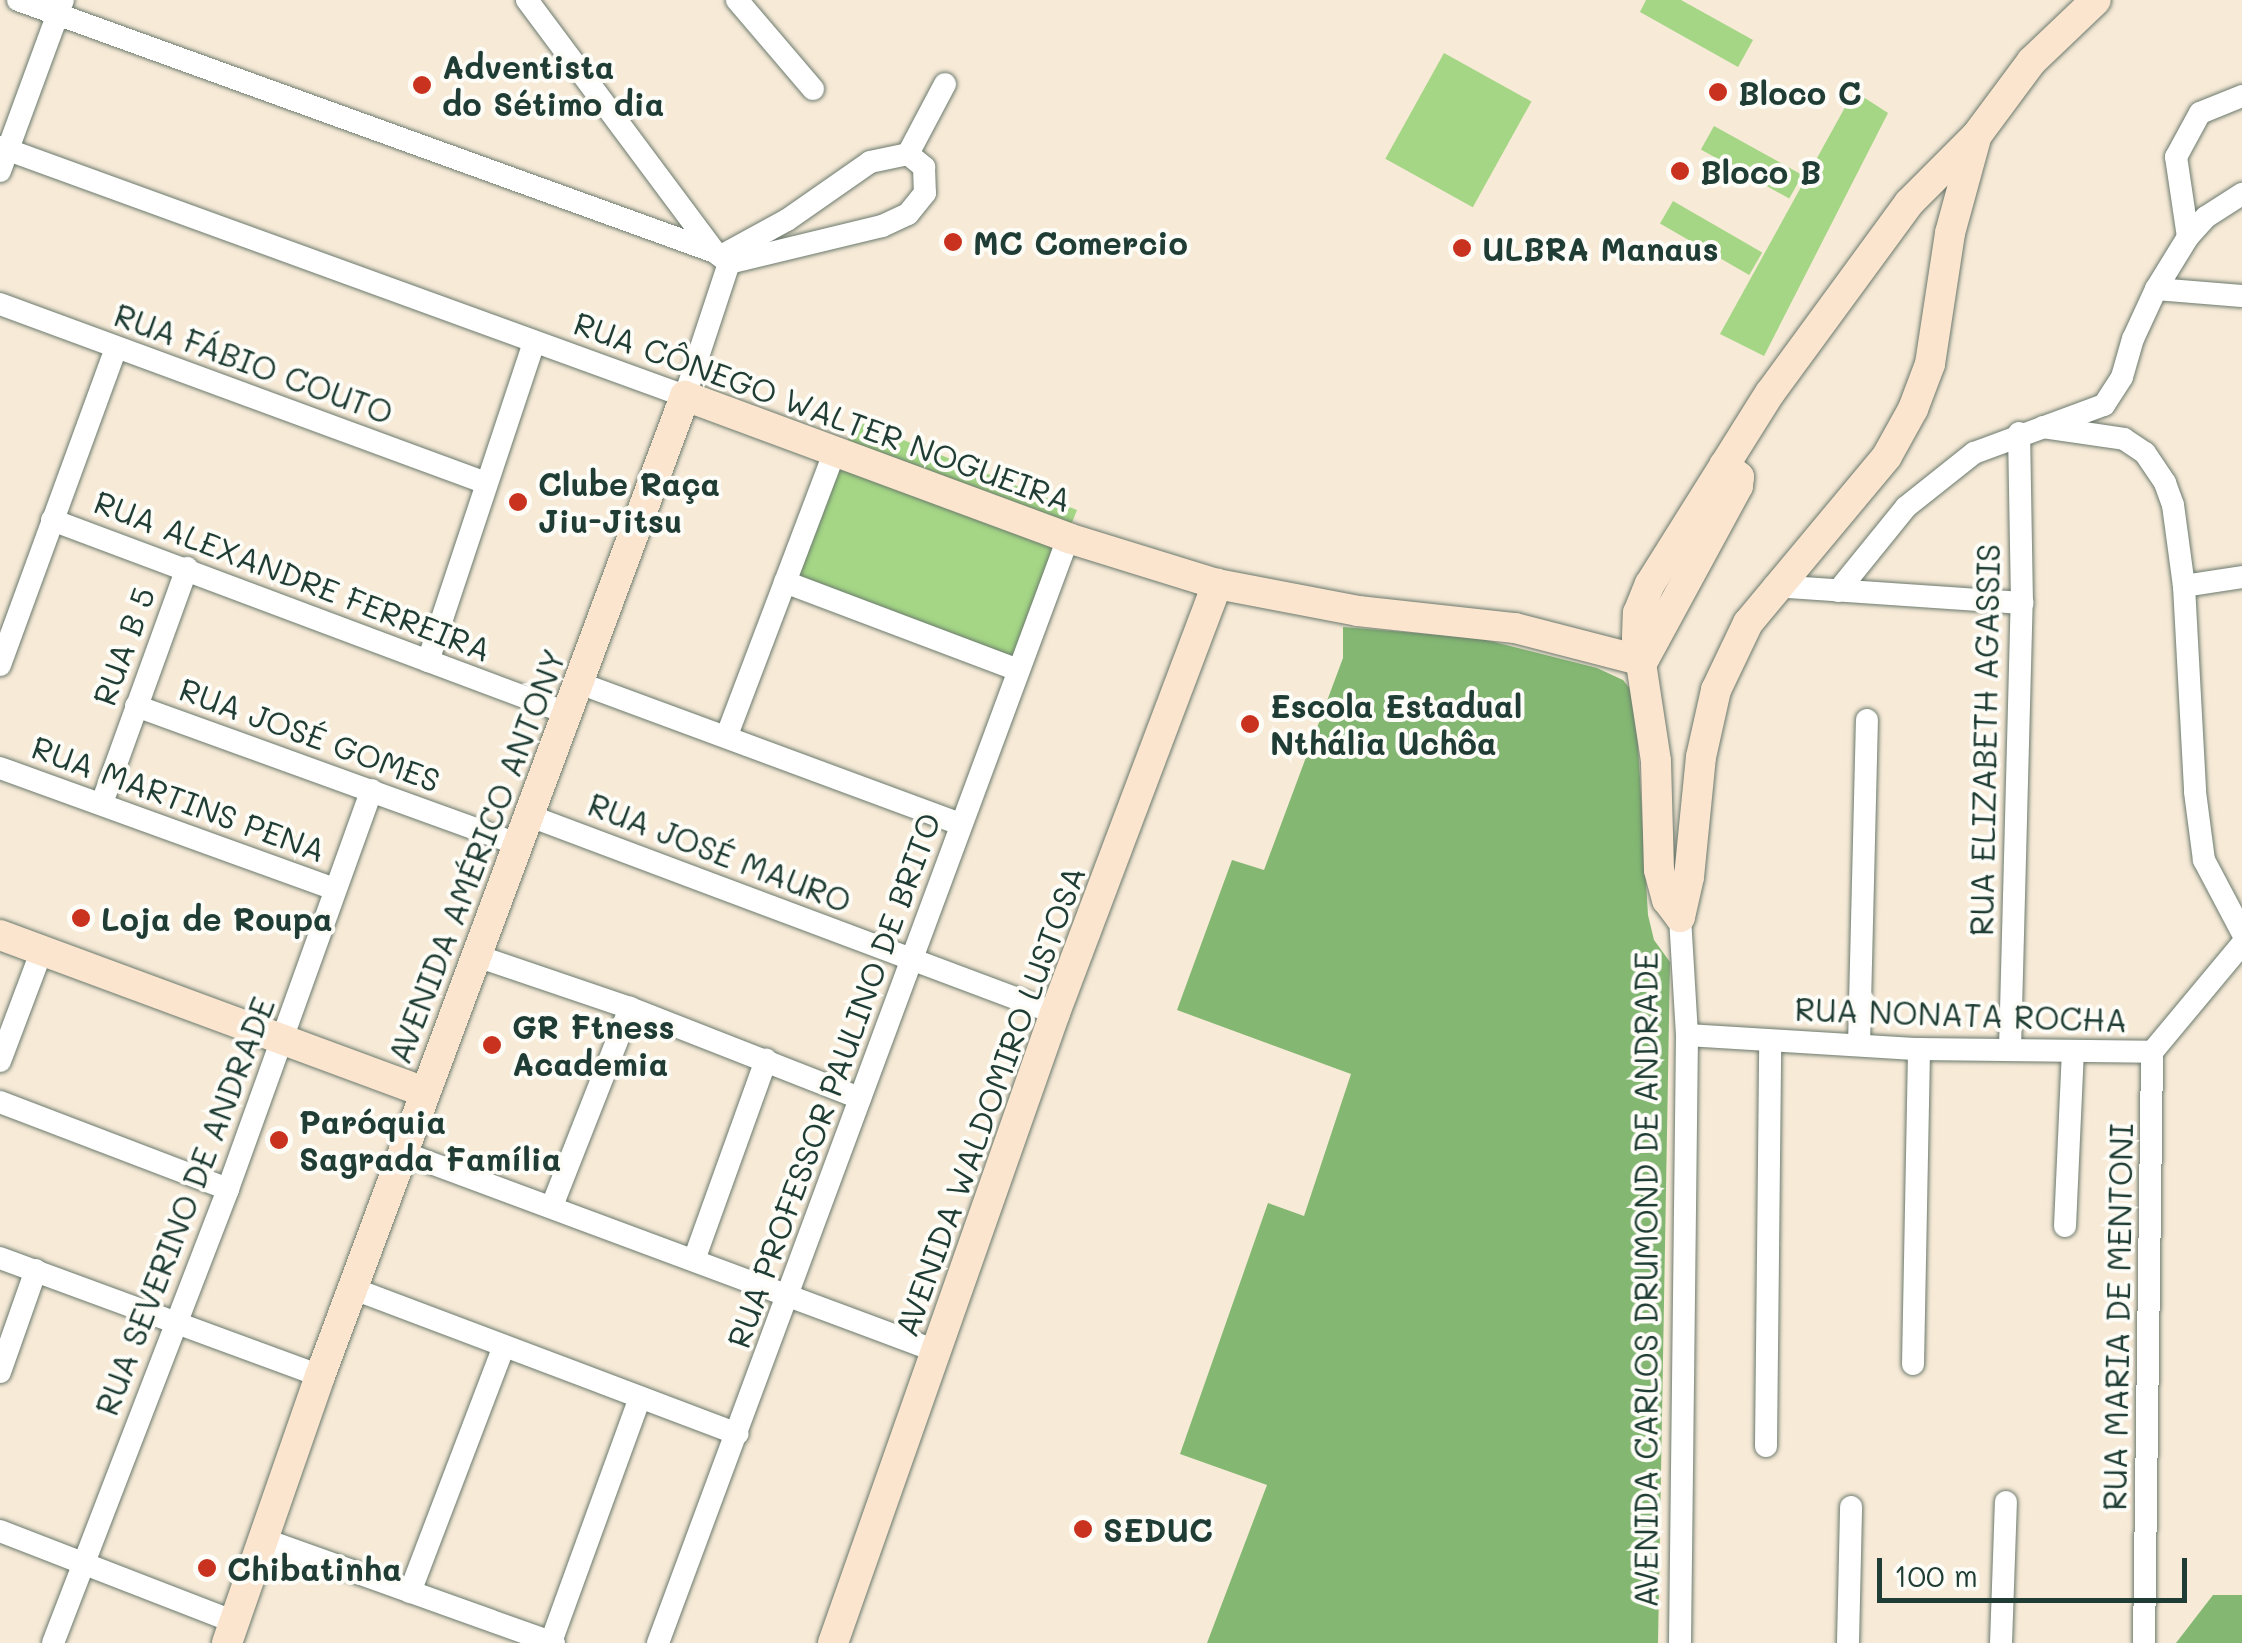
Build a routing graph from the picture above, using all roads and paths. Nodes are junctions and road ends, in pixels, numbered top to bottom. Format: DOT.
graph roads {
  1 [pos="18,0"];
  2 [pos="527,0"];
  3 [pos="737,0"];
  4 [pos="2096,0"];
  5 [pos="61,8"];
  6 [pos="945,84"];
  7 [pos="813,89"];
  8 [pos="2242,96"];
  9 [pos="1977,135"];
  10 [pos="908,154"];
  11 [pos="2,156"];
  12 [pos="2242,194"];
  13 [pos="2188,237"];
  14 [pos="722,256"];
  15 [pos="2156,289"];
  16 [pos="2242,296"];
  17 [pos="0,304"];
  18 [pos="534,344"];
  19 [pos="116,348"];
  20 [pos="684,396"];
  21 [pos="2043,427"];
  22 [pos="2019,434"];
  23 [pos="835,451"];
  24 [pos="486,483"];
  25 [pos="52,520"];
  26 [pos="1068,538"];
  27 [pos="187,568"];
  28 [pos="2242,578"];
  29 [pos="786,582"];
  30 [pos="1217,584"];
  31 [pos="1774,586"];
  32 [pos="2184,586"];
  33 [pos="1838,591"];
  34 [pos="2022,603"];
  35 [pos="428,660"];
  36 [pos="1643,661"];
  37 [pos="0,665"];
  38 [pos="1018,670"];
  39 [pos="579,683"];
  40 [pos="136,706"];
  41 [pos="567,714"];
  42 [pos="1867,720"];
  43 [pos="727,735"];
  44 [pos="0,768"];
  45 [pos="372,790"];
  46 [pos="102,803"];
  47 [pos="530,816"];
  48 [pos="960,824"];
  49 [pos="519,845"];
  50 [pos="335,889"];
  51 [pos="1680,917"];
  52 [pos="2242,932"];
  53 [pos="0,935"];
  54 [pos="2242,944"];
  55 [pos="42,950"];
  56 [pos="477,956"];
  57 [pos="912,959"];
  58 [pos="630,1008"];
  59 [pos="1055,1013"];
  60 [pos="1687,1035"];
  61 [pos="282,1040"];
  62 [pos="1770,1040"];
  63 [pos="1859,1045"];
  64 [pos="1919,1049"];
  65 [pos="2010,1049"];
  66 [pos="2073,1051"];
  67 [pos="2152,1052"];
  68 [pos="766,1060"];
  69 [pos="0,1061"];
  70 [pos="425,1092"];
  71 [pos="860,1098"];
  72 [pos="0,1102"];
  73 [pos="404,1153"];
  74 [pos="228,1190"];
  75 [pos="552,1206"];
  76 [pos="2065,1226"];
  77 [pos="0,1258"];
  78 [pos="694,1260"];
  79 [pos="36,1270"];
  80 [pos="354,1289"];
  81 [pos="790,1296"];
  82 [pos="176,1324"];
  83 [pos="503,1348"];
  84 [pos="936,1351"];
  85 [pos="1913,1364"];
  86 [pos="0,1372"];
  87 [pos="320,1376"];
  88 [pos="640,1398"];
  89 [pos="737,1434"];
  90 [pos="1766,1446"];
  91 [pos="2006,1502"];
  92 [pos="1852,1507"];
  93 [pos="0,1530"];
  94 [pos="264,1540"];
  95 [pos="85,1562"];
  96 [pos="410,1592"];
  97 [pos="231,1633"];
  98 [pos="552,1642"];
  99 [pos="53,1643"];
  100 [pos="658,1643"];
  101 [pos="833,1643"];
  102 [pos="1680,1643"];
  103 [pos="1848,1643"];
  104 [pos="2001,1643"];
  105 [pos="2144,1643"];
  1 -- 5 [label="street"];
  2 -- 14 [label="street"];
  3 -- 7 [label="street"];
  4 -- 9 [label="street, AVENIDA CARLOS DRUMOND DE ANDRADE"];
  5 -- 11 [label="street"];
  5 -- 14 [label="street"];
  6 -- 10 [label="street"];
  8 -- 13 [label="street"];
  9 -- 31 [label="street, AVENIDA CARLOS DRUMOND DE ANDRADE"];
  9 -- 36 [label="street, AVENIDA CARLOS DRUMOND DE ANDRADE"];
  10 -- 14 [label="street"];
  10 -- 14 [label="street"];
  11 -- 18 [label="street, RUA CÔNEGO WALTER NOGUEIRA"];
  12 -- 13 [label="street"];
  13 -- 15 [label="street"];
  14 -- 20 [label="street, AVENIDA AMÉRICO ANTONY"];
  15 -- 16 [label="street"];
  15 -- 21 [label="street"];
  17 -- 19 [label="street, RUA FÁBIO COUTO"];
  18 -- 20 [label="street, RUA CÔNEGO WALTER NOGUEIRA"];
  18 -- 24 [label="street"];
  19 -- 24 [label="street, RUA FÁBIO COUTO"];
  19 -- 25 [label="street"];
  20 -- 23 [label="street, RUA CÔNEGO WALTER NOGUEIRA"];
  20 -- 39 [label="street, AVENIDA AMÉRICO ANTONY"];
  21 -- 22 [label="street"];
  21 -- 32 [label="street"];
  22 -- 33 [label="street"];
  22 -- 34 [label="street, RUA ELIZABETH AGASSIS"];
  23 -- 26 [label="street, RUA CÔNEGO WALTER NOGUEIRA"];
  23 -- 29 [label="street"];
  24 -- 35 [label="street"];
  25 -- 27 [label="street, RUA ALEXANDRE FERREIRA"];
  25 -- 37 [label="street"];
  26 -- 30 [label="street, RUA CÔNEGO WALTER NOGUEIRA"];
  26 -- 38 [label="street, RUA PROFESSOR PAULINO DE BRITO"];
  27 -- 35 [label="street, RUA ALEXANDRE FERREIRA"];
  27 -- 40 [label="street, RUA B 5"];
  28 -- 32 [label="street"];
  29 -- 38 [label="street"];
  29 -- 43 [label="street"];
  30 -- 36 [label="street, RUA CÔNEGO WALTER NOGUEIRA"];
  30 -- 59 [label="street, AVENIDA WALDOMIRO LUSTOSA"];
  31 -- 33 [label="street"];
  31 -- 51 [label="street, AVENIDA CARLOS DRUMOND DE ANDRADE"];
  32 -- 52 [label="street"];
  33 -- 34 [label="street"];
  34 -- 65 [label="street, RUA ELIZABETH AGASSIS"];
  35 -- 41 [label="street, RUA ALEXANDRE FERREIRA"];
  36 -- 51 [label="street, AVENIDA CARLOS DRUMOND DE ANDRADE"];
  38 -- 48 [label="street, RUA PROFESSOR PAULINO DE BRITO"];
  39 -- 41 [label="street, AVENIDA AMÉRICO ANTONY"];
  39 -- 43 [label="street"];
  40 -- 45 [label="street, RUA JOSÉ GOMES"];
  40 -- 46 [label="street, RUA B 5"];
  41 -- 47 [label="street, AVENIDA AMÉRICO ANTONY"];
  42 -- 63 [label="street"];
  43 -- 48 [label="street"];
  44 -- 46 [label="street, RUA MARTINS PENA"];
  45 -- 49 [label="street, RUA JOSÉ GOMES"];
  45 -- 50 [label="street, RUA SEVERINO DE ANDRADE"];
  46 -- 50 [label="street, RUA MARTINS PENA"];
  47 -- 49 [label="street, AVENIDA AMÉRICO ANTONY"];
  47 -- 57 [label="street, RUA JOSÉ MAURO"];
  48 -- 57 [label="street, RUA PROFESSOR PAULINO DE BRITO"];
  49 -- 56 [label="street, AVENIDA AMÉRICO ANTONY"];
  50 -- 61 [label="street, RUA SEVERINO DE ANDRADE"];
  51 -- 60 [label="street, AVENIDA CARLOS DRUMOND DE ANDRADE"];
  53 -- 55 [label="street"];
  54 -- 67 [label="street, RUA NONATA ROCHA"];
  55 -- 61 [label="street"];
  55 -- 69 [label="street"];
  56 -- 58 [label="street"];
  56 -- 70 [label="street, AVENIDA AMÉRICO ANTONY"];
  57 -- 59 [label="street, RUA JOSÉ MAURO"];
  57 -- 71 [label="street, RUA PROFESSOR PAULINO DE BRITO"];
  58 -- 68 [label="street"];
  58 -- 75 [label="street"];
  59 -- 84 [label="street, AVENIDA WALDOMIRO LUSTOSA"];
  60 -- 62 [label="street, RUA NONATA ROCHA"];
  60 -- 102 [label="street, AVENIDA CARLOS DRUMOND DE ANDRADE"];
  61 -- 70 [label="street"];
  61 -- 74 [label="street, RUA SEVERINO DE ANDRADE"];
  62 -- 63 [label="street, RUA NONATA ROCHA"];
  62 -- 90 [label="street"];
  63 -- 64 [label="street, RUA NONATA ROCHA"];
  64 -- 65 [label="street, RUA NONATA ROCHA"];
  64 -- 85 [label="street"];
  65 -- 66 [label="street, RUA NONATA ROCHA"];
  66 -- 67 [label="street, RUA NONATA ROCHA"];
  66 -- 76 [label="street"];
  67 -- 105 [label="street, RUA MARIA DE MENTONI"];
  68 -- 71 [label="street"];
  68 -- 78 [label="street"];
  70 -- 73 [label="street, AVENIDA AMÉRICO ANTONY"];
  71 -- 81 [label="street, RUA PROFESSOR PAULINO DE BRITO"];
  72 -- 74 [label="street"];
  73 -- 75 [label="street"];
  73 -- 80 [label="street, AVENIDA AMÉRICO ANTONY"];
  74 -- 82 [label="street, RUA SEVERINO DE ANDRADE"];
  75 -- 78 [label="street"];
  77 -- 79 [label="street"];
  78 -- 81 [label="street"];
  79 -- 82 [label="street"];
  79 -- 86 [label="street"];
  80 -- 83 [label="street"];
  80 -- 87 [label="street, AVENIDA AMÉRICO ANTONY"];
  81 -- 84 [label="street"];
  81 -- 89 [label="street, RUA PROFESSOR PAULINO DE BRITO"];
  82 -- 87 [label="street"];
  82 -- 95 [label="street, RUA SEVERINO DE ANDRADE"];
  83 -- 88 [label="street"];
  83 -- 96 [label="street"];
  84 -- 101 [label="street, AVENIDA WALDOMIRO LUSTOSA"];
  87 -- 94 [label="street, AVENIDA AMÉRICO ANTONY"];
  88 -- 89 [label="street"];
  88 -- 98 [label="street"];
  89 -- 100 [label="street, RUA PROFESSOR PAULINO DE BRITO"];
  91 -- 104 [label="street"];
  92 -- 103 [label="street"];
  93 -- 95 [label="street"];
  94 -- 96 [label="street"];
  94 -- 97 [label="street, AVENIDA AMÉRICO ANTONY"];
  95 -- 97 [label="street"];
  95 -- 99 [label="street, RUA SEVERINO DE ANDRADE"];
  96 -- 98 [label="street"];
}
